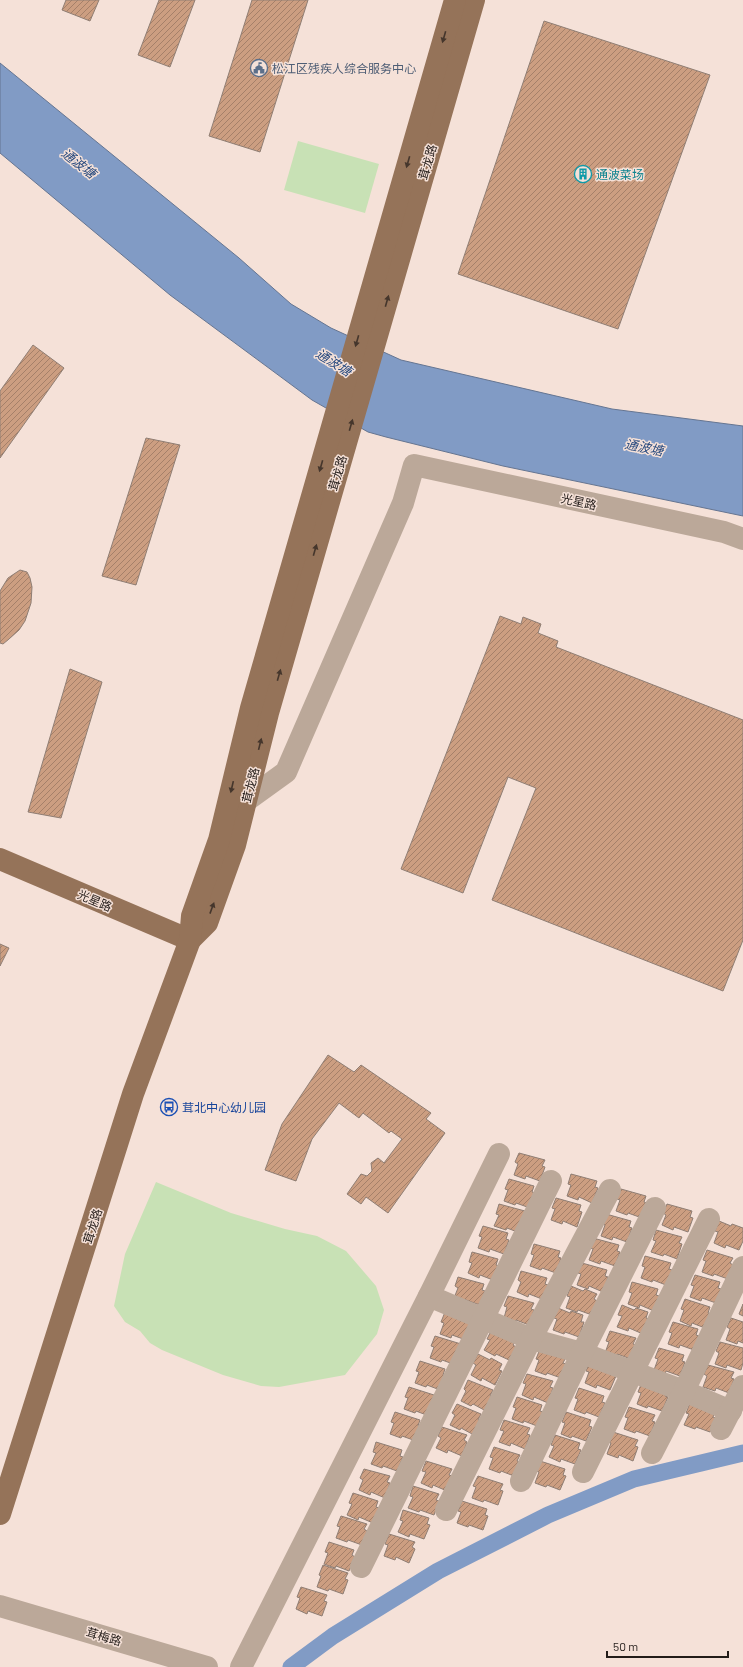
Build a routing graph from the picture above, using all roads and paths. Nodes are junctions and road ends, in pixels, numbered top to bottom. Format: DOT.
graph roads {
  1 [pos="455,0"];
  2 [pos="474,0"];
  3 [pos="743,539"];
  4 [pos="260,711"];
  5 [pos="246,801"];
  6 [pos="0,859"];
  7 [pos="190,940"];
  8 [pos="499,1154"];
  9 [pos="551,1182"];
  10 [pos="610,1190"];
  11 [pos="655,1208"];
  12 [pos="709,1219"];
  13 [pos="743,1267"];
  14 [pos="429,1296"];
  15 [pos="484,1318"];
  16 [pos="531,1339"];
  17 [pos="582,1353"];
  18 [pos="633,1372"];
  19 [pos="743,1386"];
  20 [pos="684,1391"];
  21 [pos="652,1453"];
  22 [pos="583,1472"];
  23 [pos="521,1481"];
  24 [pos="446,1510"];
  25 [pos="0,1514"];
  26 [pos="361,1567"];
  27 [pos="0,1606"];
  28 [pos="207,1667"];
  29 [pos="241,1667"];
  1 -- 4 [label="main road, 茸龙路, one-way"];
  4 -- 2 [label="main road, 茸龙路, one-way"];
  3 -- 5 [label="street, 光星路"];
  5 -- 4 [label="main road, 茸龙路, one-way"];
  4 -- 7 [label="main road, 茸龙路, one-way"];
  7 -- 5 [label="main road, 茸龙路, one-way"];
  6 -- 7 [label="main road, 光星路"];
  7 -- 25 [label="main road, 茸龙路"];
  8 -- 14 [label="street"];
  9 -- 15 [label="street"];
  10 -- 16 [label="street"];
  11 -- 17 [label="street"];
  12 -- 18 [label="street"];
  13 -- 20 [label="street"];
  14 -- 15 [label="street"];
  14 -- 29 [label="street"];
  15 -- 16 [label="street"];
  15 -- 26 [label="street"];
  16 -- 17 [label="street"];
  16 -- 24 [label="street"];
  17 -- 18 [label="street"];
  17 -- 23 [label="street"];
  18 -- 20 [label="street"];
  18 -- 22 [label="street"];
  19 -- 20 [label="street"];
  20 -- 21 [label="street"];
  27 -- 28 [label="street, 茸梅路"];
}
